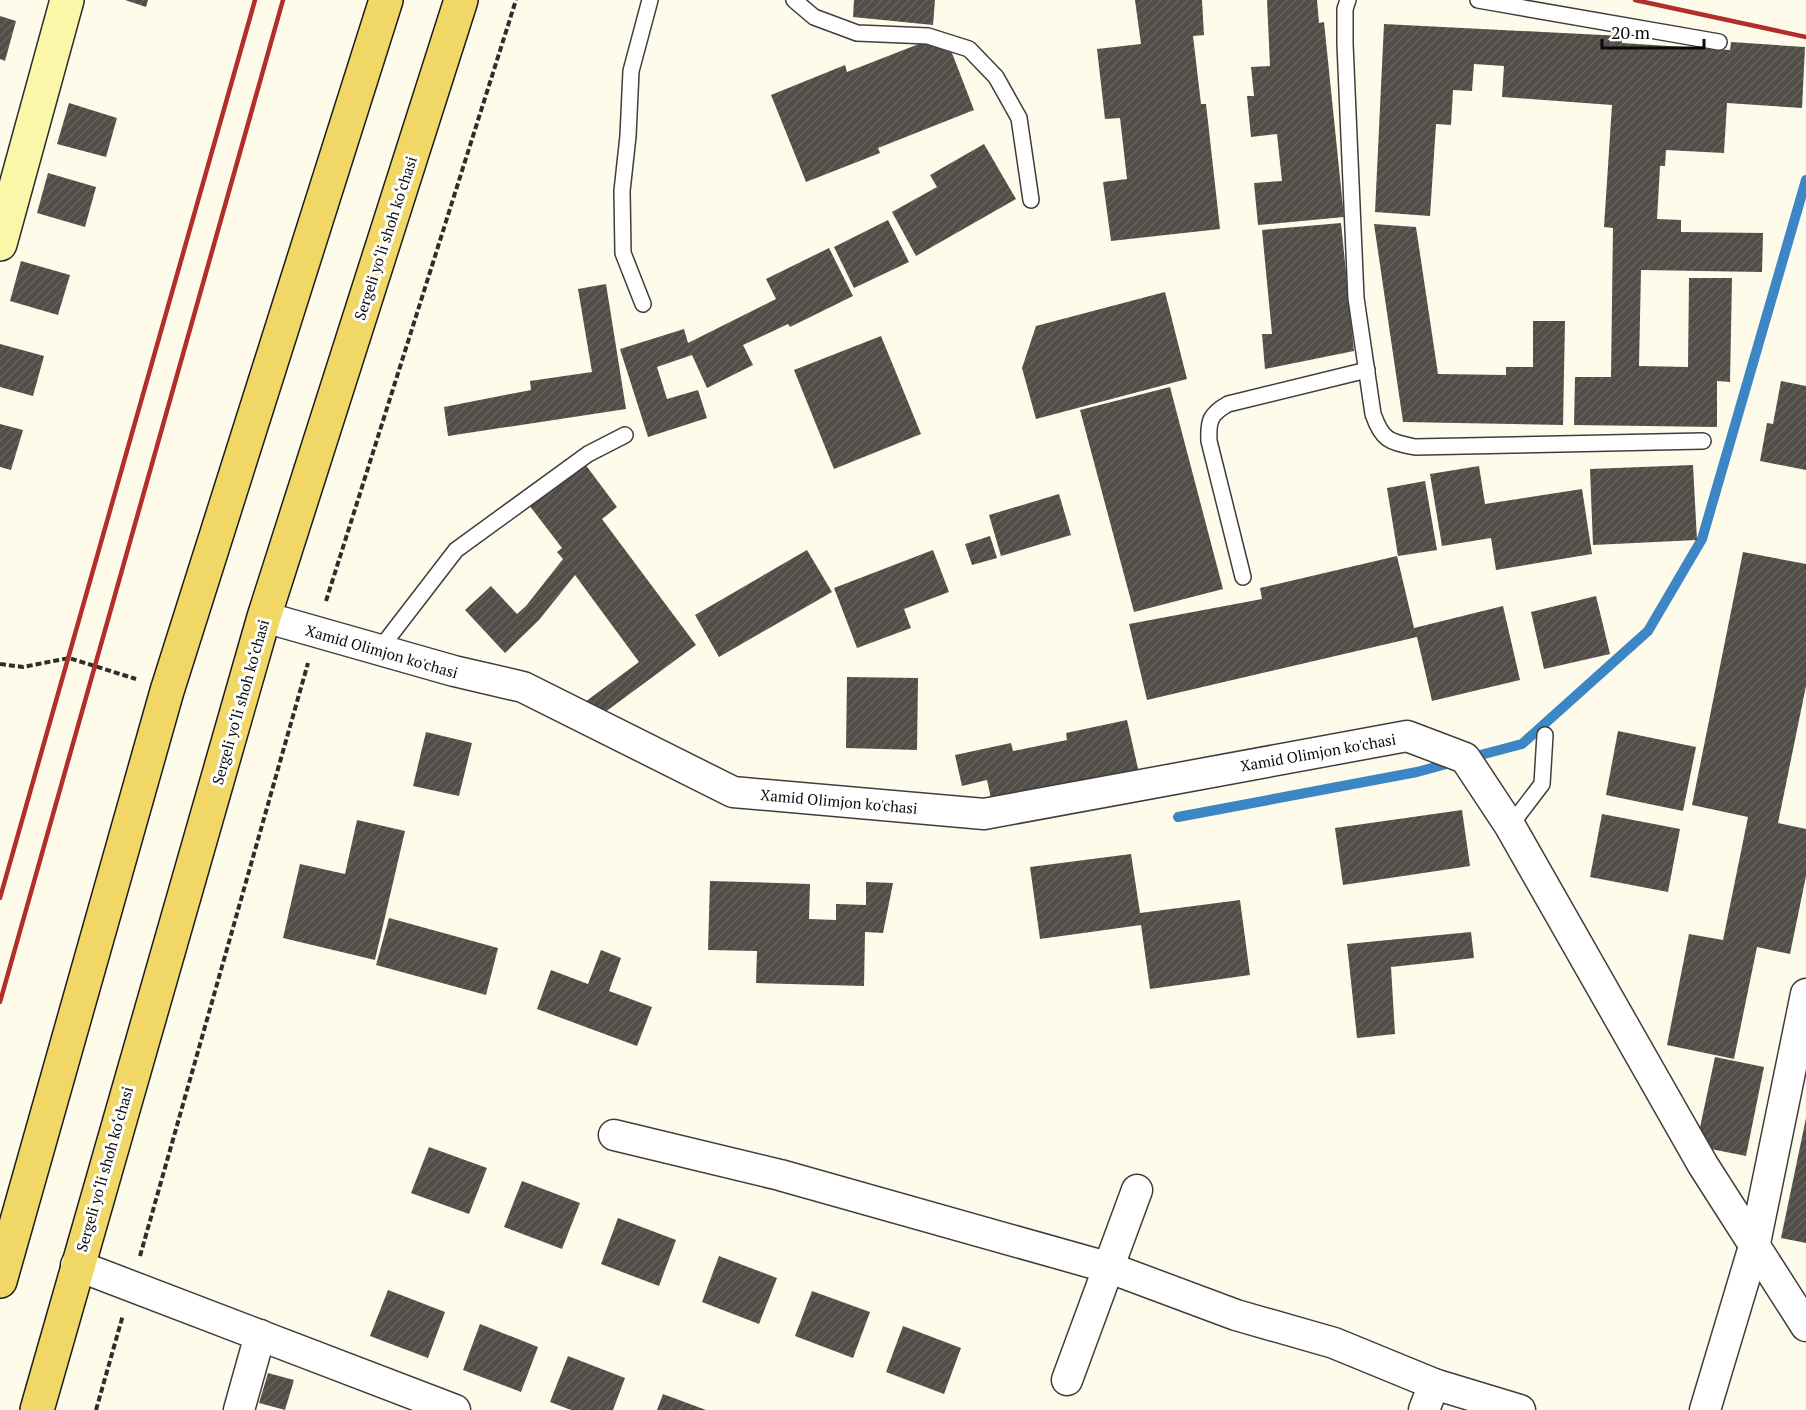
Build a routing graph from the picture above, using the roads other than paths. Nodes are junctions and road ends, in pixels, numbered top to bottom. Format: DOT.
graph roads {
  1 [pos="67,0"];
  2 [pos="386,0"];
  3 [pos="461,0"];
  4 [pos="650,0"];
  5 [pos="794,0"];
  6 [pos="1348,0"];
  7 [pos="1478,0"];
  8 [pos="1719,42"];
  9 [pos="1031,200"];
  10 [pos="0,244"];
  11 [pos="643,304"];
  12 [pos="1367,370"];
  13 [pos="625,435"];
  14 [pos="1703,441"];
  15 [pos="1243,578"];
  16 [pos="264,617"];
  17 [pos="379,650"];
  18 [pos="1545,735"];
  19 [pos="1510,826"];
  20 [pos="1806,994"];
  21 [pos="614,1135"];
  22 [pos="1137,1190"];
  23 [pos="1755,1243"];
  24 [pos="76,1265"];
  25 [pos="1110,1268"];
  26 [pos="0,1281"];
  27 [pos="1806,1326"];
  28 [pos="260,1335"];
  29 [pos="1067,1380"];
  30 [pos="1429,1397"];
  31 [pos="37,1410"];
  32 [pos="239,1410"];
  33 [pos="456,1410"];
  34 [pos="1520,1410"];
  35 [pos="1705,1410"];
  1 -- 10 [label="street"];
  2 -- 26 [label="main road"];
  3 -- 16 [label="main road, Sergeli yo‘li shoh ko‘chasi"];
  4 -- 11 [label="lane"];
  5 -- 9 [label="lane"];
  6 -- 12 [label="lane"];
  7 -- 8 [label="lane"];
  12 -- 14 [label="lane"];
  12 -- 15 [label="lane"];
  13 -- 17 [label="lane"];
  16 -- 17 [label="street, Xamid Olimjon ko'chasi"];
  16 -- 24 [label="main road, Sergeli yo‘li shoh ko‘chasi"];
  17 -- 19 [label="street, Xamid Olimjon ko'chasi"];
  18 -- 19 [label="lane"];
  19 -- 23 [label="street"];
  20 -- 23 [label="street"];
  21 -- 25 [label="street"];
  22 -- 25 [label="street"];
  23 -- 27 [label="street"];
  23 -- 35 [label="street"];
  24 -- 28 [label="street"];
  24 -- 31 [label="main road, Sergeli yo‘li shoh ko‘chasi"];
  25 -- 29 [label="street"];
  25 -- 30 [label="street"];
  28 -- 32 [label="street"];
  28 -- 33 [label="street"];
  30 -- 34 [label="street"];
}
